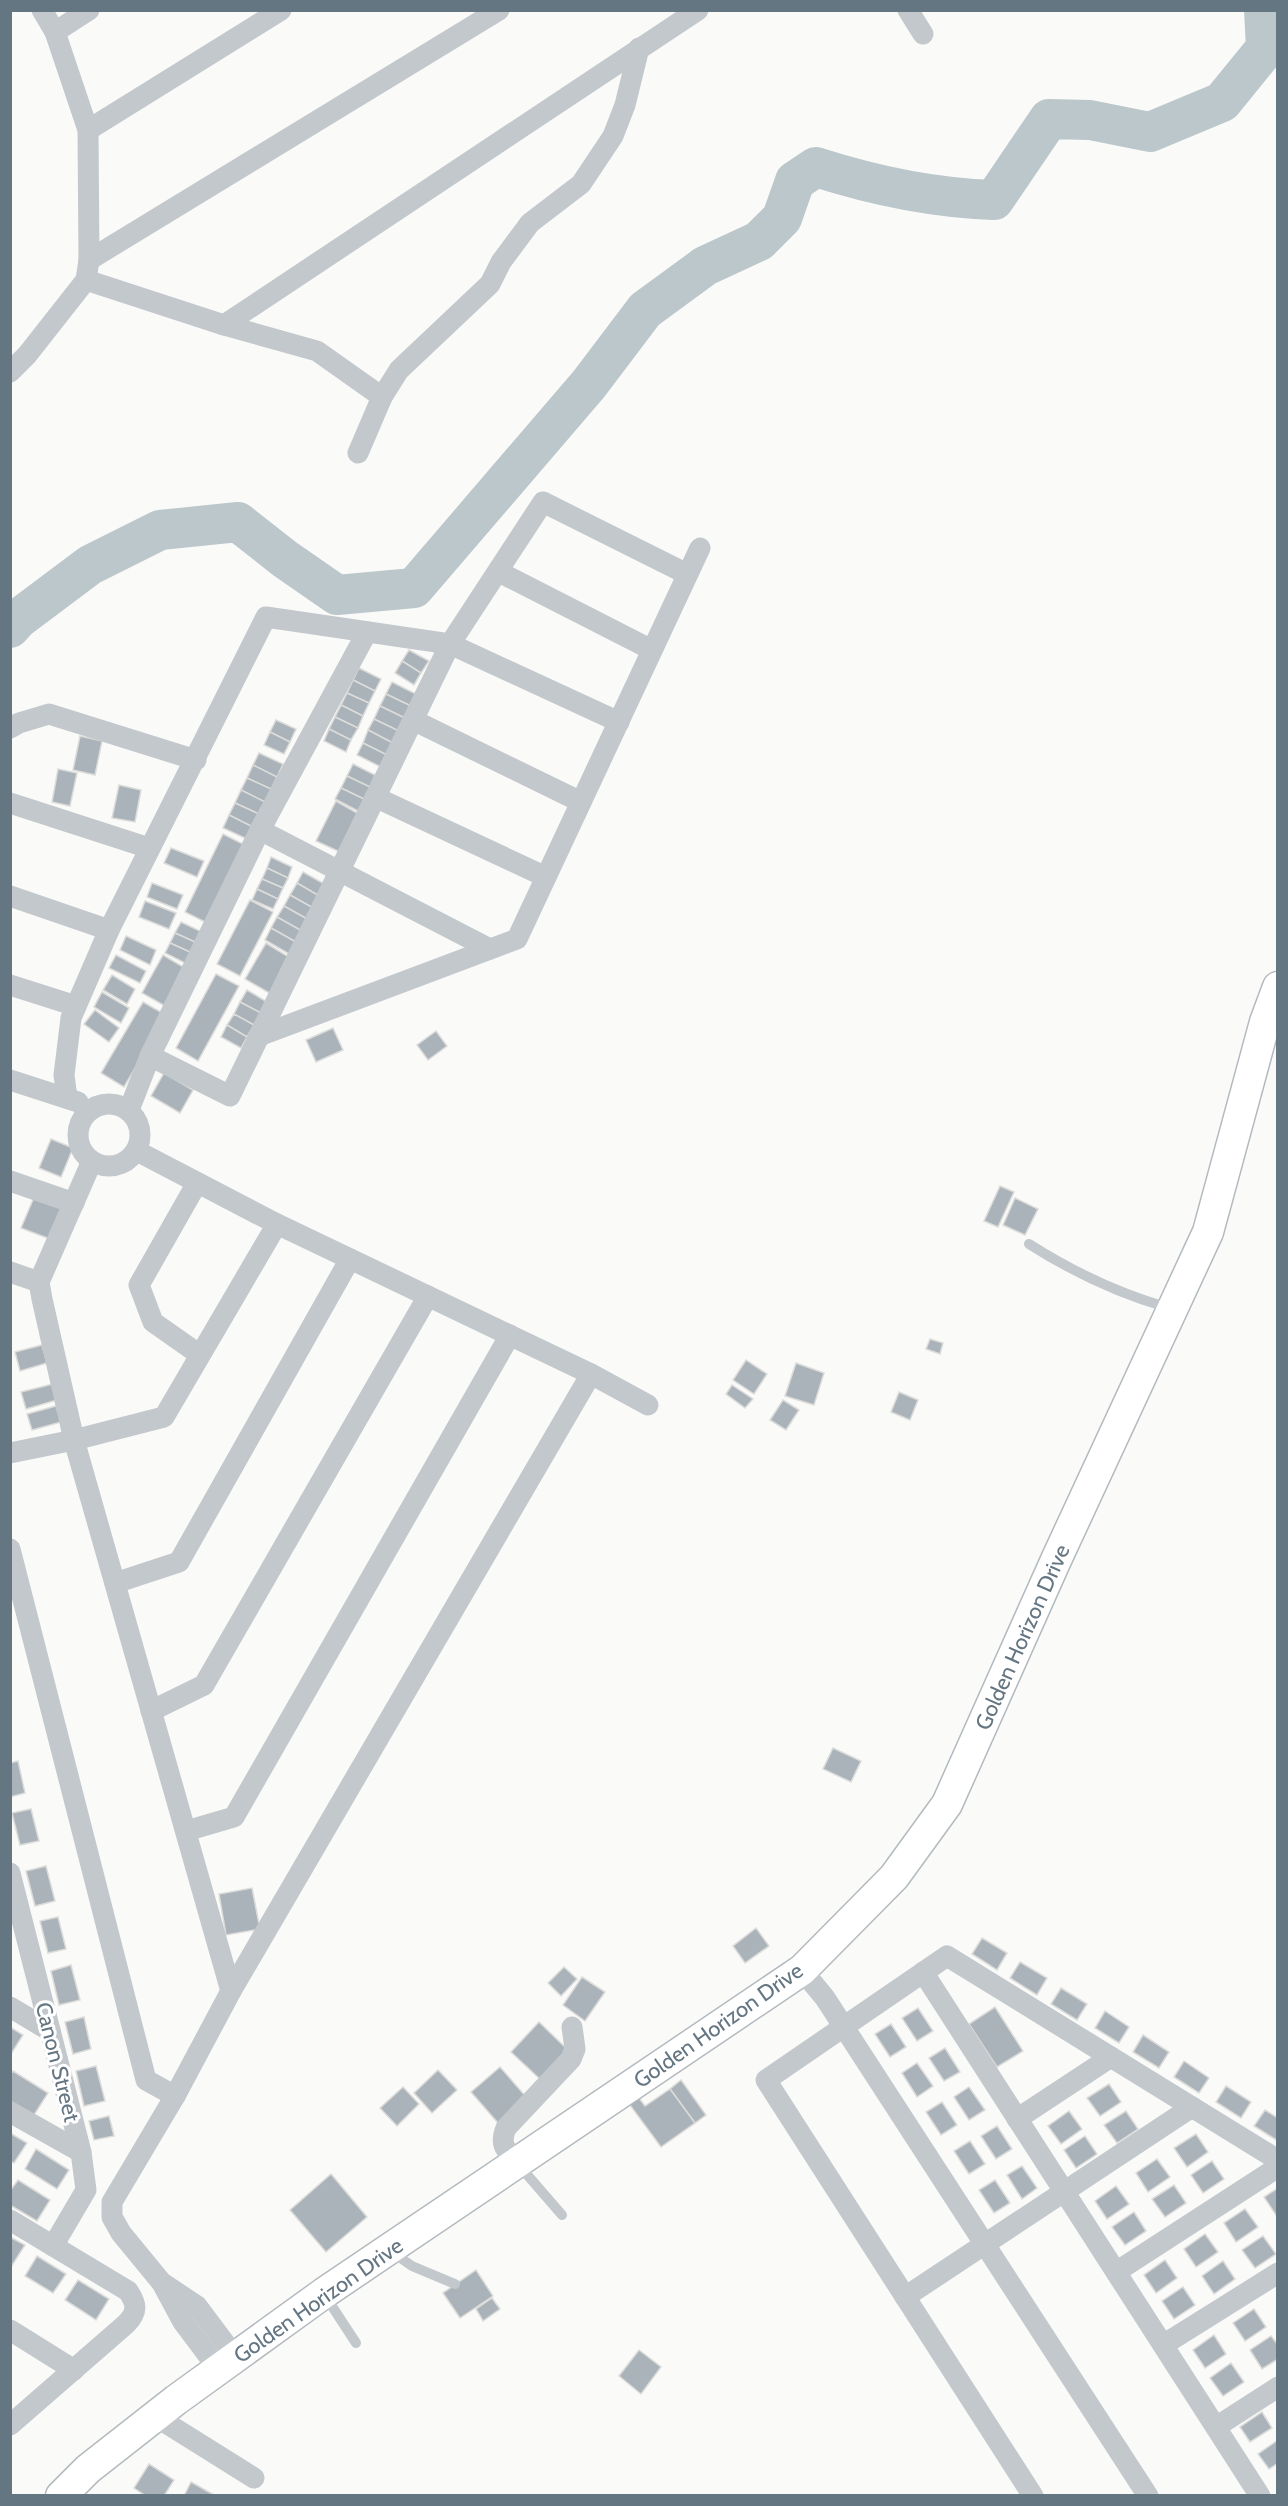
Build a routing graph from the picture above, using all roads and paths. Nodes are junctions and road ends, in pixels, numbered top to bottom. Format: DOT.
graph roads {
  1 [pos="42,10"];
  2 [pos="88,10"];
  3 [pos="281,10"];
  4 [pos="499,10"];
  5 [pos="698,10"];
  6 [pos="908,10"];
  7 [pos="55,32"];
  8 [pos="922,34"];
  9 [pos="639,48"];
  10 [pos="88,130"];
  11 [pos="88,270"];
  12 [pos="224,325"];
  13 [pos="10,372"];
  14 [pos="382,397"];
  15 [pos="358,453"];
  16 [pos="700,548"];
  17 [pos="499,572"];
  18 [pos="687,574"];
  19 [pos="367,632"];
  20 [pos="450,644"];
  21 [pos="652,650"];
  22 [pos="413,720"];
  23 [pos="619,722"];
  24 [pos="10,728"];
  25 [pos="196,760"];
  26 [pos="375,797"];
  27 [pos="581,802"];
  28 [pos="10,803"];
  29 [pos="260,830"];
  30 [pos="149,848"];
  31 [pos="339,871"];
  32 [pos="546,877"];
  33 [pos="10,896"];
  34 [pos="109,930"];
  35 [pos="490,949"];
  36 [pos="10,985"];
  37 [pos="1278,987"];
  38 [pos="76,1006"];
  39 [pos="1271,1024"];
  40 [pos="259,1036"];
  41 [pos="150,1056"];
  42 [pos="10,1080"];
  43 [pos="67,1098"];
  44 [pos="94,1107"];
  45 [pos="129,1110"];
  46 [pos="137,1151"];
  47 [pos="92,1161"];
  48 [pos="10,1181"];
  49 [pos="197,1183"];
  50 [pos="74,1203"];
  51 [pos="277,1224"];
  52 [pos="1029,1244"];
  53 [pos="350,1259"];
  54 [pos="10,1272"];
  55 [pos="39,1282"];
  56 [pos="428,1296"];
  57 [pos="1173,1309"];
  58 [pos="510,1335"];
  59 [pos="200,1355"];
  60 [pos="591,1374"];
  61 [pos="648,1405"];
  62 [pos="74,1440"];
  63 [pos="10,1453"];
  64 [pos="10,1549"];
  65 [pos="115,1583"];
  66 [pos="151,1711"];
  67 [pos="186,1831"];
  68 [pos="10,1873"];
  69 [pos="802,1970"];
  70 [pos="923,1972"];
  71 [pos="231,1991"];
  72 [pos="10,2007"];
  73 [pos="843,2026"];
  74 [pos="572,2027"];
  75 [pos="50,2031"];
  76 [pos="1111,2057"];
  77 [pos="174,2096"];
  78 [pos="1191,2107"];
  79 [pos="10,2112"];
  80 [pos="1017,2119"];
  81 [pos="81,2152"];
  82 [pos="1278,2160"];
  83 [pos="517,2163"];
  84 [pos="1278,2167"];
  85 [pos="1064,2192"];
  86 [pos="562,2215"];
  87 [pos="10,2220"];
  88 [pos="985,2244"];
  89 [pos="53,2246"];
  90 [pos="389,2250"];
  91 [pos="1116,2272"];
  92 [pos="1278,2273"];
  93 [pos="455,2284"];
  94 [pos="324,2294"];
  95 [pos="905,2297"];
  96 [pos="10,2330"];
  97 [pos="356,2343"];
  98 [pos="1163,2345"];
  99 [pos="227,2364"];
  100 [pos="74,2370"];
  101 [pos="1278,2387"];
  102 [pos="155,2416"];
  103 [pos="10,2425"];
  104 [pos="1216,2427"];
  105 [pos="254,2478"];
  106 [pos="1278,2490"];
  107 [pos="61,2496"];
  108 [pos="1033,2496"];
  109 [pos="1148,2496"];
  110 [pos="1260,2496"];
  111 [pos="1270,2496"];
  1 -- 7 [label="street"];
  2 -- 7 [label="street"];
  3 -- 10 [label="street"];
  4 -- 11 [label="street"];
  5 -- 9 [label="street"];
  6 -- 8 [label="street"];
  7 -- 10 [label="street"];
  9 -- 12 [label="street"];
  9 -- 14 [label="street"];
  10 -- 11 [label="street"];
  11 -- 12 [label="street"];
  11 -- 13 [label="street"];
  12 -- 14 [label="street"];
  14 -- 15 [label="street"];
  16 -- 18 [label="street"];
  17 -- 18 [label="street"];
  17 -- 20 [label="street"];
  17 -- 21 [label="street"];
  18 -- 21 [label="street"];
  19 -- 20 [label="street"];
  19 -- 25 [label="street"];
  19 -- 29 [label="street"];
  20 -- 22 [label="street"];
  20 -- 23 [label="street"];
  21 -- 23 [label="street"];
  22 -- 26 [label="street"];
  22 -- 27 [label="street"];
  23 -- 27 [label="street"];
  24 -- 25 [label="street"];
  25 -- 30 [label="street"];
  26 -- 31 [label="street"];
  26 -- 32 [label="street"];
  27 -- 32 [label="street"];
  28 -- 30 [label="street"];
  29 -- 31 [label="street"];
  29 -- 41 [label="street"];
  30 -- 34 [label="street"];
  31 -- 35 [label="street"];
  31 -- 40 [label="street"];
  32 -- 35 [label="street"];
  33 -- 34 [label="street"];
  34 -- 38 [label="street"];
  35 -- 40 [label="street"];
  36 -- 38 [label="street"];
  37 -- 39 [label="street, Golden Horizon Drive"];
  38 -- 43 [label="street"];
  39 -- 57 [label="street, Golden Horizon Drive"];
  40 -- 41 [label="street"];
  41 -- 45 [label="street"];
  42 -- 43 [label="street"];
  43 -- 44 [label="street"];
  44 -- 45 [label="street"];
  44 -- 47 [label="street"];
  45 -- 46 [label="street"];
  46 -- 47 [label="street"];
  46 -- 49 [label="street"];
  47 -- 50 [label="street"];
  48 -- 50 [label="street"];
  49 -- 51 [label="street"];
  49 -- 59 [label="street"];
  50 -- 55 [label="street"];
  51 -- 53 [label="street"];
  51 -- 59 [label="street"];
  52 -- 57 [label="lane"];
  53 -- 56 [label="street"];
  53 -- 65 [label="street"];
  54 -- 55 [label="street"];
  55 -- 62 [label="street"];
  56 -- 58 [label="street"];
  56 -- 66 [label="street"];
  57 -- 69 [label="street, Golden Horizon Drive"];
  58 -- 60 [label="street"];
  58 -- 67 [label="street"];
  59 -- 62 [label="street"];
  60 -- 61 [label="street"];
  60 -- 71 [label="street"];
  62 -- 63 [label="street"];
  62 -- 65 [label="street"];
  64 -- 77 [label="street"];
  65 -- 66 [label="street"];
  66 -- 67 [label="street"];
  67 -- 71 [label="street"];
  68 -- 75 [label="street, Canon Street"];
  69 -- 73 [label="street"];
  69 -- 83 [label="street, Golden Horizon Drive"];
  70 -- 73 [label="street"];
  70 -- 76 [label="street"];
  70 -- 80 [label="street"];
  71 -- 77 [label="street"];
  72 -- 75 [label="street"];
  73 -- 88 [label="street"];
  73 -- 95 [label="street"];
  74 -- 83 [label="street"];
  75 -- 81 [label="street, Canon Street"];
  76 -- 78 [label="street"];
  76 -- 80 [label="street"];
  77 -- 99 [label="street"];
  78 -- 82 [label="street"];
  78 -- 85 [label="street"];
  79 -- 81 [label="street"];
  80 -- 85 [label="street"];
  81 -- 89 [label="street, Canon Street"];
  83 -- 86 [label="lane"];
  83 -- 90 [label="street, Golden Horizon Drive"];
  84 -- 91 [label="street"];
  85 -- 88 [label="street"];
  85 -- 91 [label="street"];
  87 -- 89 [label="street"];
  88 -- 95 [label="street"];
  88 -- 109 [label="street"];
  89 -- 100 [label="street"];
  90 -- 93 [label="lane"];
  90 -- 94 [label="street, Golden Horizon Drive"];
  91 -- 98 [label="street"];
  92 -- 98 [label="street"];
  94 -- 97 [label="lane"];
  94 -- 99 [label="street, Golden Horizon Drive"];
  95 -- 108 [label="street"];
  96 -- 100 [label="street"];
  98 -- 104 [label="street"];
  99 -- 102 [label="street, Golden Horizon Drive"];
  100 -- 103 [label="street"];
  101 -- 104 [label="street"];
  102 -- 105 [label="street"];
  102 -- 107 [label="street, Golden Horizon Drive"];
  104 -- 110 [label="street"];
  106 -- 111 [label="street"];
}
